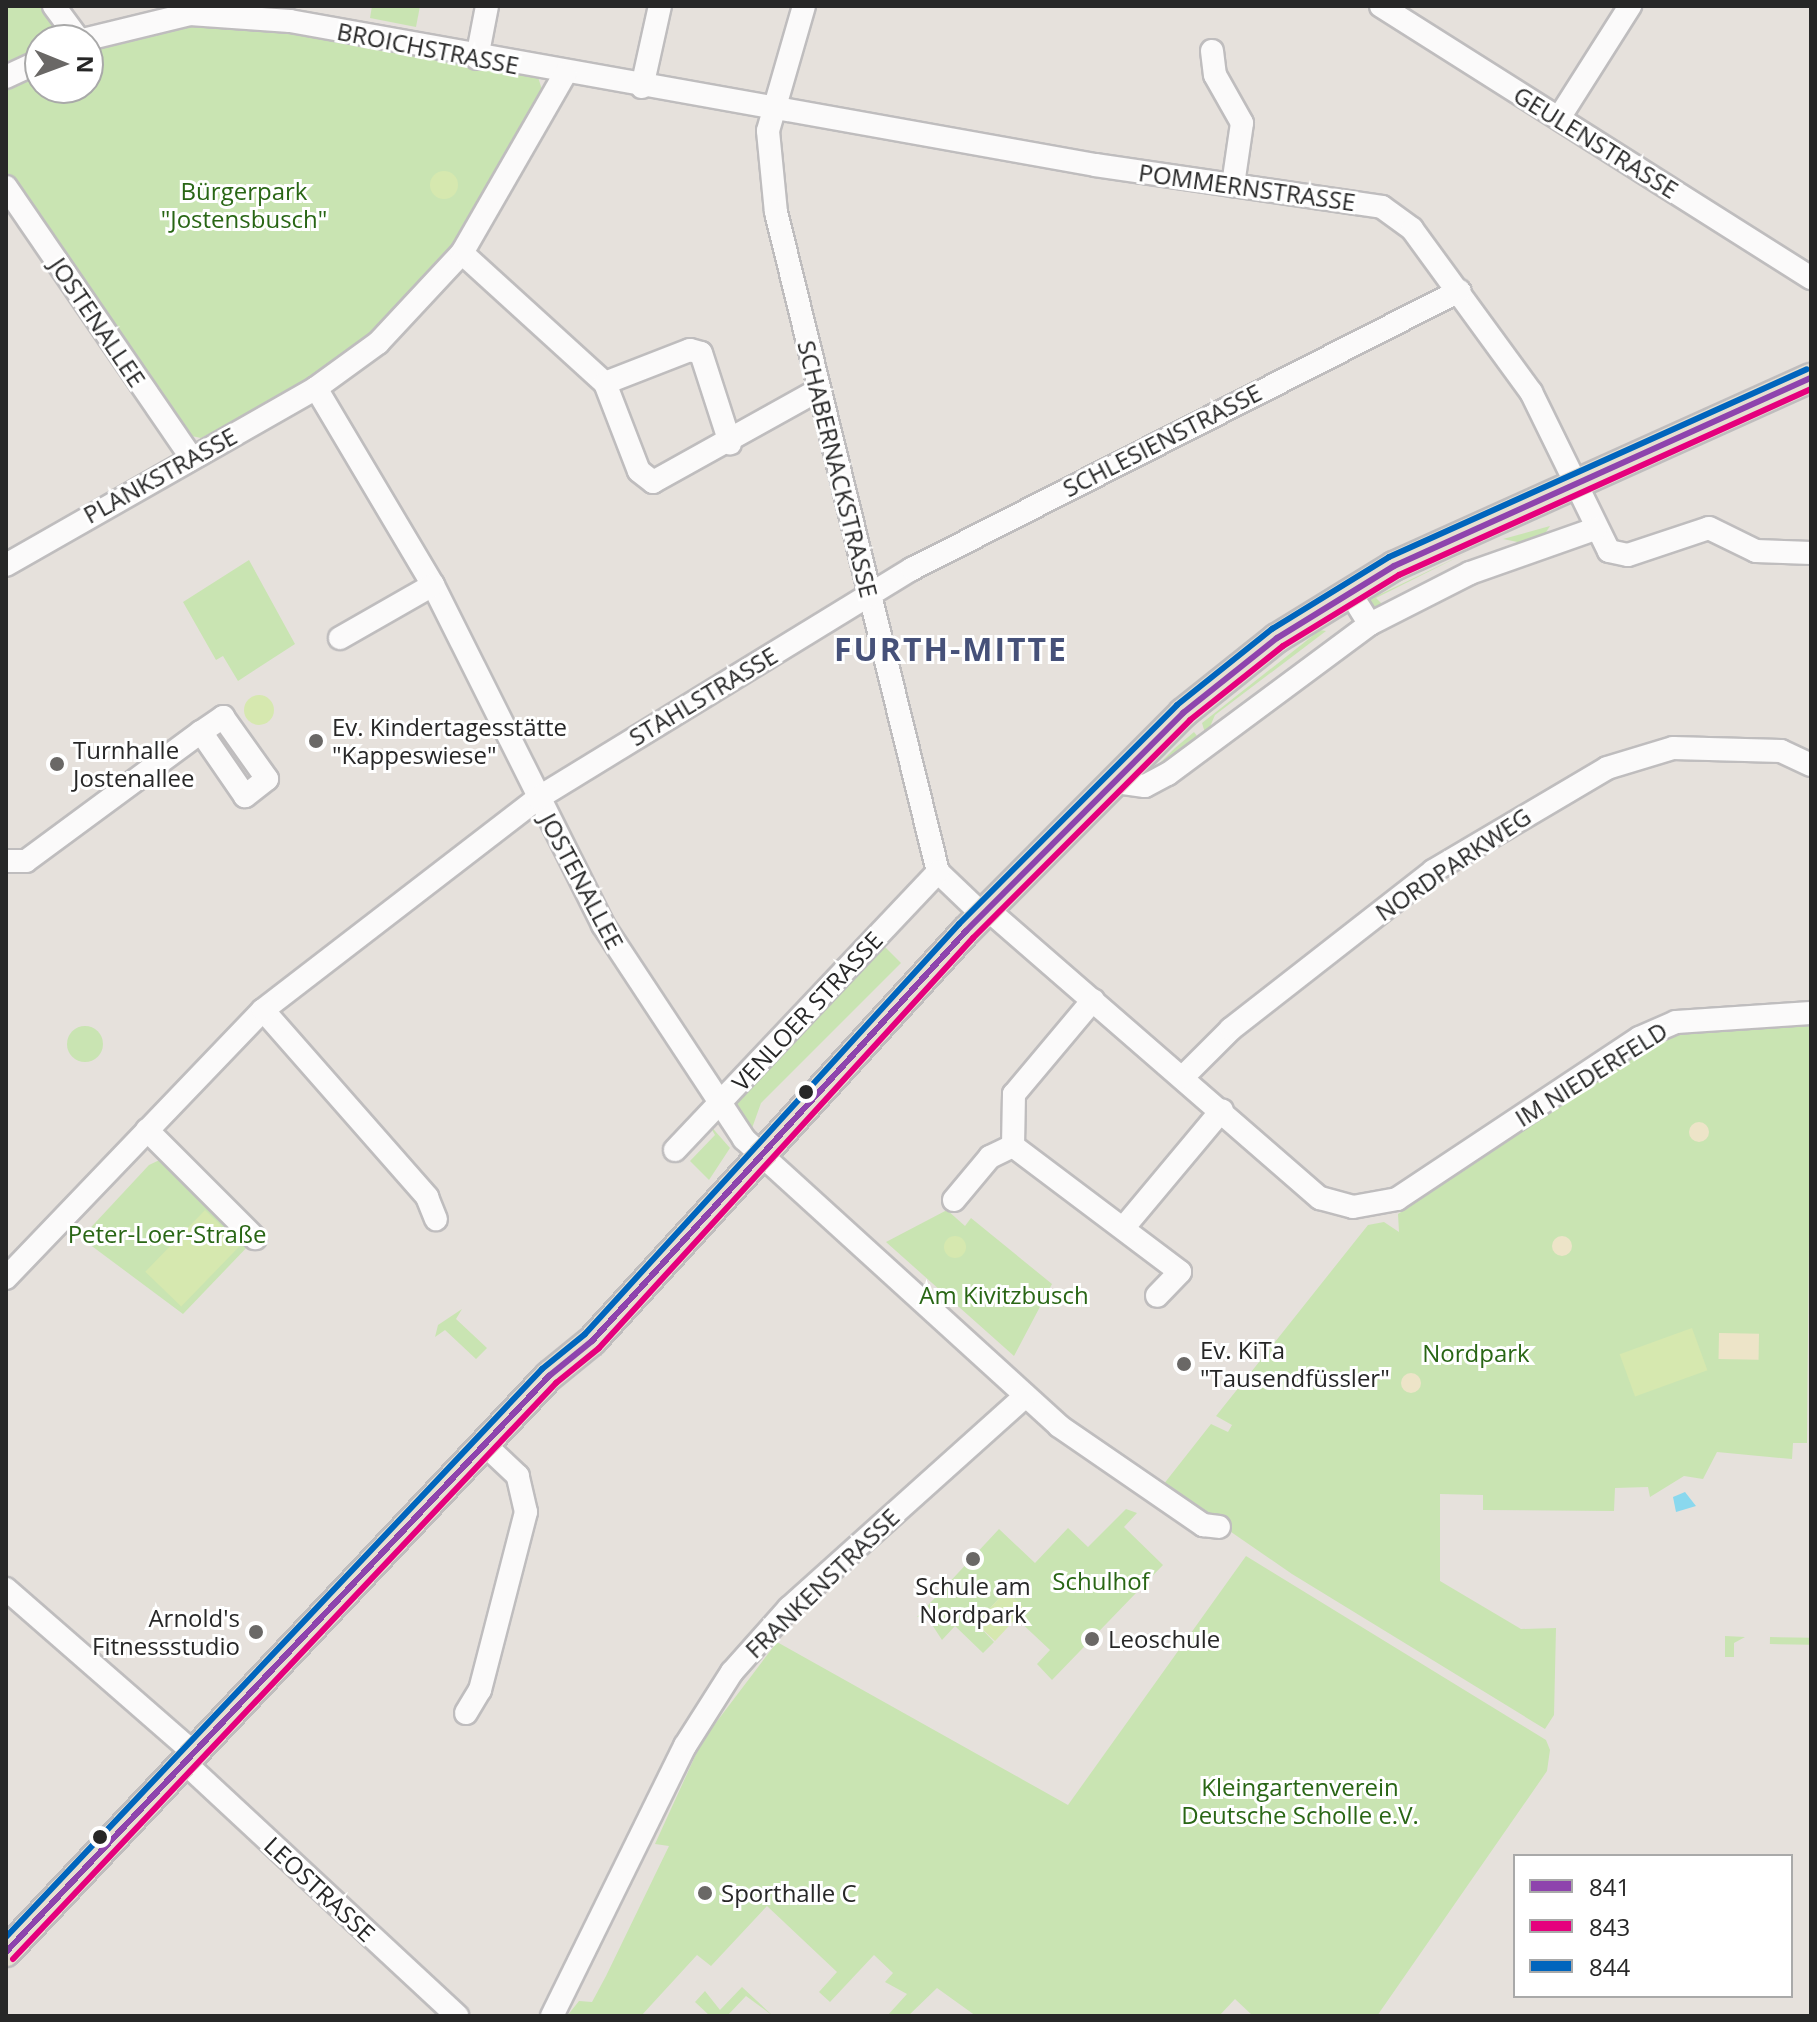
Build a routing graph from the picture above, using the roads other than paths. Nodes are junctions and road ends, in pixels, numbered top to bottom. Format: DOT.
graph roads {
  1 [pos="54,6"];
  2 [pos="487,6"];
  3 [pos="660,6"];
  4 [pos="804,6"];
  5 [pos="1381,6"];
  6 [pos="1630,6"];
  7 [pos="68,24"];
  8 [pos="104,33"];
  9 [pos="1212,51"];
  10 [pos="477,58"];
  11 [pos="565,74"];
  12 [pos="642,87"];
  13 [pos="774,108"];
  14 [pos="1559,118"];
  15 [pos="1233,185"];
  16 [pos="6,187"];
  17 [pos="462,253"];
  18 [pos="1811,278"];
  19 [pos="1459,291"];
  20 [pos="1811,378"];
  21 [pos="605,383"];
  22 [pos="316,388"];
  23 [pos="818,390"];
  24 [pos="730,443"];
  25 [pos="191,457"];
  26 [pos="1575,486"];
  27 [pos="1595,529"];
  28 [pos="1811,553"];
  29 [pos="6,565"];
  30 [pos="433,585"];
  31 [pos="1349,591"];
  32 [pos="869,595"];
  33 [pos="1370,624"];
  34 [pos="340,638"];
  35 [pos="201,732"];
  36 [pos="1811,765"];
  37 [pos="1116,782"];
  38 [pos="538,798"];
  39 [pos="6,861"];
  40 [pos="938,872"];
  41 [pos="985,912"];
  42 [pos="1093,1000"];
  43 [pos="263,1010"];
  44 [pos="1811,1013"];
  45 [pos="1183,1077"];
  46 [pos="719,1105"];
  47 [pos="1222,1110"];
  48 [pos="147,1130"];
  49 [pos="1013,1146"];
  50 [pos="675,1150"];
  51 [pos="761,1158"];
  52 [pos="954,1200"];
  53 [pos="436,1219"];
  54 [pos="1125,1226"];
  55 [pos="255,1238"];
  56 [pos="6,1278"];
  57 [pos="1157,1296"];
  58 [pos="1025,1396"];
  59 [pos="484,1444"];
  60 [pos="1219,1527"];
  61 [pos="6,1589"];
  62 [pos="466,1713"];
  63 [pos="189,1757"];
  64 [pos="6,1952"];
  65 [pos="457,2016"];
  66 [pos="552,2016"];
  1 -- 7 [label="street"];
  2 -- 10 [label="street"];
  3 -- 12 [label="street"];
  4 -- 13 [label="street, SCHABERNACKSTRASSE"];
  5 -- 14 [label="street, GEULENSTRASSE"];
  6 -- 14 [label="street"];
  8 -- 10 [label="street, BROICHSTRASSE"];
  9 -- 15 [label="street"];
  10 -- 11 [label="street, BROICHSTRASSE"];
  11 -- 12 [label="street, BROICHSTRASSE"];
  11 -- 17 [label="street, PLANKSTRASSE"];
  12 -- 13 [label="street, BROICHSTRASSE"];
  13 -- 15 [label="street, POMMERNSTRASSE"];
  13 -- 23 [label="street, SCHABERNACKSTRASSE"];
  14 -- 18 [label="street, GEULENSTRASSE"];
  15 -- 19 [label="street, POMMERNSTRASSE"];
  16 -- 25 [label="street, JOSTENALLEE"];
  17 -- 21 [label="street"];
  17 -- 22 [label="street, PLANKSTRASSE"];
  19 -- 26 [label="street, POMMERNSTRASSE"];
  19 -- 32 [label="street, SCHLESIENSTRASSE"];
  20 -- 26 [label="main road"];
  21 -- 24 [label="street"];
  21 -- 24 [label="street"];
  22 -- 25 [label="street, PLANKSTRASSE"];
  22 -- 30 [label="street, JOSTENALLEE"];
  23 -- 24 [label="street"];
  23 -- 32 [label="street, SCHABERNACKSTRASSE"];
  25 -- 29 [label="street, PLANKSTRASSE"];
  26 -- 27 [label="street"];
  26 -- 31 [label="main road"];
  27 -- 28 [label="street"];
  27 -- 33 [label="street"];
  30 -- 34 [label="street"];
  30 -- 38 [label="street, JOSTENALLEE"];
  31 -- 33 [label="street"];
  31 -- 37 [label="main road"];
  32 -- 38 [label="street, STAHLSTRASSE"];
  32 -- 40 [label="street, SCHABERNACKSTRASSE"];
  33 -- 37 [label="street"];
  35 -- 39 [label="street"];
  36 -- 45 [label="street, NORDPARKWEG"];
  37 -- 41 [label="main road"];
  38 -- 43 [label="street"];
  38 -- 46 [label="street, JOSTENALLEE"];
  40 -- 41 [label="street"];
  40 -- 46 [label="street, VENLOER STRASSE"];
  41 -- 42 [label="street"];
  41 -- 51 [label="main road"];
  42 -- 45 [label="street"];
  42 -- 49 [label="street"];
  43 -- 48 [label="street"];
  43 -- 53 [label="street"];
  44 -- 47 [label="street, IM NIEDERFELD"];
  45 -- 47 [label="street"];
  46 -- 50 [label="street, VENLOER STRASSE"];
  46 -- 51 [label="street, JOSTENALLEE"];
  47 -- 54 [label="street"];
  48 -- 55 [label="street"];
  48 -- 56 [label="street"];
  49 -- 52 [label="street"];
  49 -- 54 [label="street"];
  51 -- 58 [label="street"];
  51 -- 59 [label="main road"];
  54 -- 57 [label="street"];
  58 -- 60 [label="street"];
  58 -- 66 [label="street, FRANKENSTRASSE"];
  59 -- 62 [label="street"];
  59 -- 63 [label="main road"];
  61 -- 63 [label="street, LEOSTRASSE"];
  63 -- 64 [label="main road"];
  63 -- 65 [label="street, LEOSTRASSE"];
}
